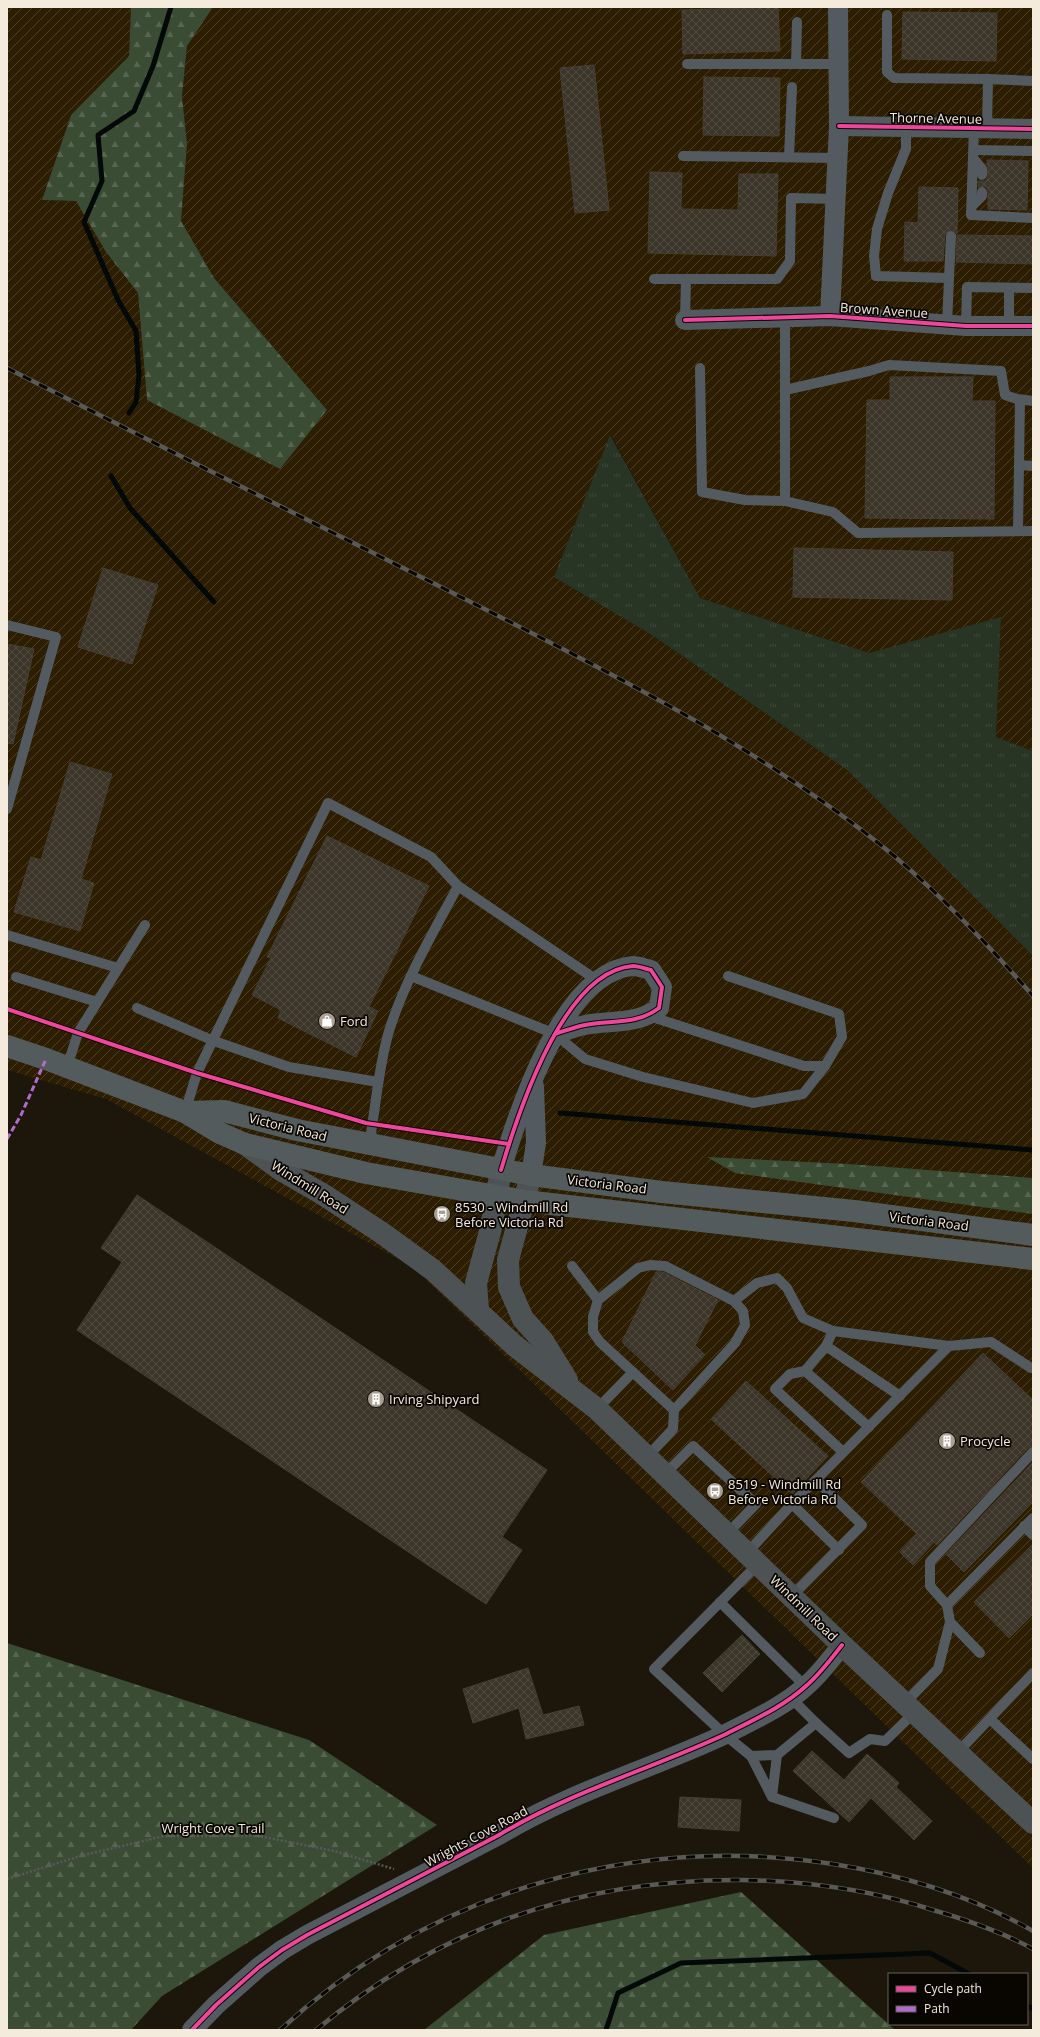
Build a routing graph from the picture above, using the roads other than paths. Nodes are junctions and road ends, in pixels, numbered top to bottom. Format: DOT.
graph roads {
  1 [pos="838,7"];
  2 [pos="886,15"];
  3 [pos="797,22"];
  4 [pos="687,64"];
  5 [pos="796,64"];
  6 [pos="838,64"];
  7 [pos="988,79"];
  8 [pos="1033,81"];
  9 [pos="792,87"];
  10 [pos="839,126"];
  11 [pos="906,127"];
  12 [pos="981,128"];
  13 [pos="1033,129"];
  14 [pos="1033,151"];
  15 [pos="973,154"];
  16 [pos="683,156"];
  17 [pos="789,157"];
  18 [pos="837,158"];
  19 [pos="982,175"];
  20 [pos="982,192"];
  21 [pos="836,199"];
  22 [pos="972,206"];
  23 [pos="1033,218"];
  24 [pos="951,236"];
  25 [pos="949,278"];
  26 [pos="654,279"];
  27 [pos="686,279"];
  28 [pos="1009,288"];
  29 [pos="1033,288"];
  30 [pos="830,316"];
  31 [pos="785,317"];
  32 [pos="685,320"];
  33 [pos="956,326"];
  34 [pos="1009,326"];
  35 [pos="1033,326"];
  36 [pos="700,368"];
  37 [pos="785,390"];
  38 [pos="1020,400"];
  39 [pos="1033,401"];
  40 [pos="1019,465"];
  41 [pos="1033,466"];
  42 [pos="784,501"];
  43 [pos="1018,531"];
  44 [pos="1033,531"];
  45 [pos="7,625"];
  46 [pos="7,809"];
  47 [pos="458,886"];
  48 [pos="145,924"];
  49 [pos="7,935"];
  50 [pos="118,968"];
  51 [pos="411,976"];
  52 [pos="728,976"];
  53 [pos="16,977"];
  54 [pos="598,981"];
  55 [pos="97,1002"];
  56 [pos="137,1008"];
  57 [pos="649,1016"];
  58 [pos="555,1034"];
  59 [pos="214,1041"];
  60 [pos="7,1046"];
  61 [pos="825,1066"];
  62 [pos="67,1067"];
  63 [pos="533,1078"];
  64 [pos="378,1082"];
  65 [pos="185,1112"];
  66 [pos="245,1144"];
  67 [pos="369,1145"];
  68 [pos="501,1170"];
  69 [pos="531,1175"];
  70 [pos="496,1197"];
  71 [pos="525,1201"];
  72 [pos="1033,1235"];
  73 [pos="1033,1259"];
  74 [pos="572,1266"];
  75 [pos="598,1300"];
  76 [pos="734,1301"];
  77 [pos="478,1310"];
  78 [pos="833,1331"];
  79 [pos="826,1346"];
  80 [pos="949,1346"];
  81 [pos="1032,1368"];
  82 [pos="805,1371"];
  83 [pos="633,1372"];
  84 [pos="574,1393"];
  85 [pos="900,1396"];
  86 [pos="597,1409"];
  87 [pos="674,1410"];
  88 [pos="869,1427"];
  89 [pos="843,1452"];
  90 [pos="1033,1452"];
  91 [pos="647,1457"];
  92 [pos="665,1474"];
  93 [pos="816,1480"];
  94 [pos="792,1504"];
  95 [pos="1033,1518"];
  96 [pos="1024,1526"];
  97 [pos="727,1534"];
  98 [pos="1033,1535"];
  99 [pos="839,1550"];
  100 [pos="753,1558"];
  101 [pos="792,1596"];
  102 [pos="720,1602"];
  103 [pos="947,1605"];
  104 [pos="950,1622"];
  105 [pos="842,1645"];
  106 [pos="980,1653"];
  107 [pos="1033,1673"];
  108 [pos="798,1692"];
  109 [pos="910,1707"];
  110 [pos="990,1719"];
  111 [pos="816,1723"];
  112 [pos="724,1734"];
  113 [pos="958,1752"];
  114 [pos="777,1755"];
  115 [pos="751,1756"];
  116 [pos="1033,1759"];
  117 [pos="772,1797"];
  118 [pos="834,1818"];
  119 [pos="1033,1823"];
  120 [pos="192,2030"];
  1 -- 6 [label="street"];
  2 -- 7 [label="lane"];
  3 -- 5 [label="lane"];
  4 -- 5 [label="lane"];
  5 -- 6 [label="lane"];
  6 -- 10 [label="street"];
  7 -- 8 [label="lane"];
  7 -- 12 [label="lane"];
  9 -- 17 [label="lane"];
  10 -- 11 [label="street, Thorne Avenue"];
  10 -- 18 [label="street"];
  11 -- 12 [label="street, Thorne Avenue"];
  11 -- 25 [label="lane"];
  12 -- 13 [label="street, Thorne Avenue"];
  12 -- 15 [label="lane"];
  14 -- 15 [label="lane"];
  15 -- 19 [label="lane"];
  15 -- 22 [label="lane"];
  16 -- 17 [label="lane"];
  17 -- 18 [label="lane"];
  18 -- 21 [label="street"];
  20 -- 22 [label="lane"];
  21 -- 27 [label="lane"];
  21 -- 30 [label="street"];
  22 -- 23 [label="lane"];
  24 -- 25 [label="lane"];
  25 -- 33 [label="lane"];
  26 -- 27 [label="lane"];
  27 -- 32 [label="lane"];
  28 -- 29 [label="lane"];
  28 -- 33 [label="lane"];
  28 -- 34 [label="lane"];
  30 -- 31 [label="street, Brown Avenue"];
  30 -- 33 [label="street, Brown Avenue"];
  31 -- 32 [label="street, Brown Avenue"];
  31 -- 37 [label="lane"];
  33 -- 34 [label="street, Brown Avenue"];
  34 -- 35 [label="street, Brown Avenue"];
  36 -- 42 [label="lane"];
  37 -- 38 [label="lane"];
  37 -- 42 [label="lane"];
  38 -- 39 [label="lane"];
  38 -- 40 [label="lane"];
  40 -- 41 [label="lane"];
  40 -- 43 [label="lane"];
  42 -- 43 [label="lane"];
  43 -- 44 [label="lane"];
  45 -- 46 [label="lane"];
  47 -- 51 [label="lane"];
  47 -- 54 [label="lane"];
  47 -- 59 [label="lane"];
  48 -- 50 [label="lane"];
  49 -- 50 [label="lane"];
  50 -- 55 [label="lane"];
  51 -- 58 [label="lane"];
  51 -- 64 [label="lane"];
  52 -- 61 [label="lane"];
  53 -- 55 [label="lane"];
  54 -- 57 [label="street"];
  54 -- 58 [label="street"];
  55 -- 62 [label="lane"];
  56 -- 59 [label="lane"];
  57 -- 58 [label="street"];
  57 -- 61 [label="lane"];
  58 -- 61 [label="lane"];
  58 -- 63 [label="street"];
  59 -- 64 [label="lane"];
  59 -- 65 [label="lane"];
  60 -- 62 [label="main road, Windmill Road"];
  62 -- 65 [label="main road, Windmill Road"];
  63 -- 68 [label="street"];
  63 -- 69 [label="street"];
  64 -- 67 [label="lane"];
  65 -- 66 [label="main road, Windmill Road"];
  65 -- 67 [label="main road, Victoria Road"];
  66 -- 70 [label="main road, Victoria Road"];
  66 -- 77 [label="main road, Windmill Road"];
  67 -- 68 [label="main road, Victoria Road"];
  68 -- 69 [label="main road, Victoria Road"];
  68 -- 70 [label="main road"];
  69 -- 71 [label="main road, Windmill Road"];
  69 -- 72 [label="main road, Victoria Road"];
  70 -- 71 [label="main road, Victoria Road"];
  70 -- 77 [label="main road"];
  71 -- 73 [label="main road, Victoria Road"];
  71 -- 84 [label="main road, Windmill Road"];
  74 -- 75 [label="lane"];
  75 -- 76 [label="lane"];
  75 -- 83 [label="lane"];
  76 -- 78 [label="lane"];
  76 -- 87 [label="lane"];
  77 -- 84 [label="main road, Windmill Road"];
  78 -- 79 [label="lane"];
  78 -- 80 [label="lane"];
  79 -- 82 [label="lane"];
  79 -- 85 [label="lane"];
  80 -- 81 [label="lane"];
  80 -- 85 [label="lane"];
  82 -- 88 [label="lane"];
  82 -- 89 [label="lane"];
  83 -- 86 [label="lane"];
  83 -- 87 [label="lane"];
  84 -- 86 [label="main road, Windmill Road"];
  85 -- 88 [label="lane"];
  86 -- 91 [label="main road, Windmill Road"];
  87 -- 91 [label="lane"];
  88 -- 89 [label="lane"];
  89 -- 93 [label="lane"];
  90 -- 103 [label="lane"];
  91 -- 92 [label="main road, Windmill Road"];
  92 -- 97 [label="main road, Windmill Road"];
  92 -- 97 [label="lane"];
  93 -- 94 [label="lane"];
  93 -- 99 [label="lane"];
  94 -- 99 [label="lane"];
  94 -- 100 [label="lane"];
  95 -- 96 [label="lane"];
  96 -- 98 [label="lane"];
  96 -- 103 [label="lane"];
  97 -- 100 [label="main road, Windmill Road"];
  99 -- 101 [label="lane"];
  100 -- 101 [label="main road, Windmill Road"];
  100 -- 102 [label="lane"];
  101 -- 105 [label="main road, Windmill Road"];
  102 -- 108 [label="lane"];
  102 -- 112 [label="lane"];
  103 -- 104 [label="lane"];
  104 -- 106 [label="lane"];
  104 -- 109 [label="lane"];
  105 -- 108 [label="street, Wrights Cove Road"];
  105 -- 109 [label="main road, Windmill Road"];
  107 -- 110 [label="lane"];
  108 -- 111 [label="lane"];
  108 -- 112 [label="street, Wrights Cove Road"];
  109 -- 111 [label="lane"];
  109 -- 113 [label="main road, Windmill Road"];
  110 -- 113 [label="lane"];
  110 -- 116 [label="lane"];
  111 -- 114 [label="lane"];
  112 -- 115 [label="lane"];
  112 -- 120 [label="street, Wrights Cove Road"];
  113 -- 119 [label="main road, Windmill Road"];
  114 -- 115 [label="lane"];
  114 -- 117 [label="lane"];
  115 -- 117 [label="lane"];
  117 -- 118 [label="lane"];
}
